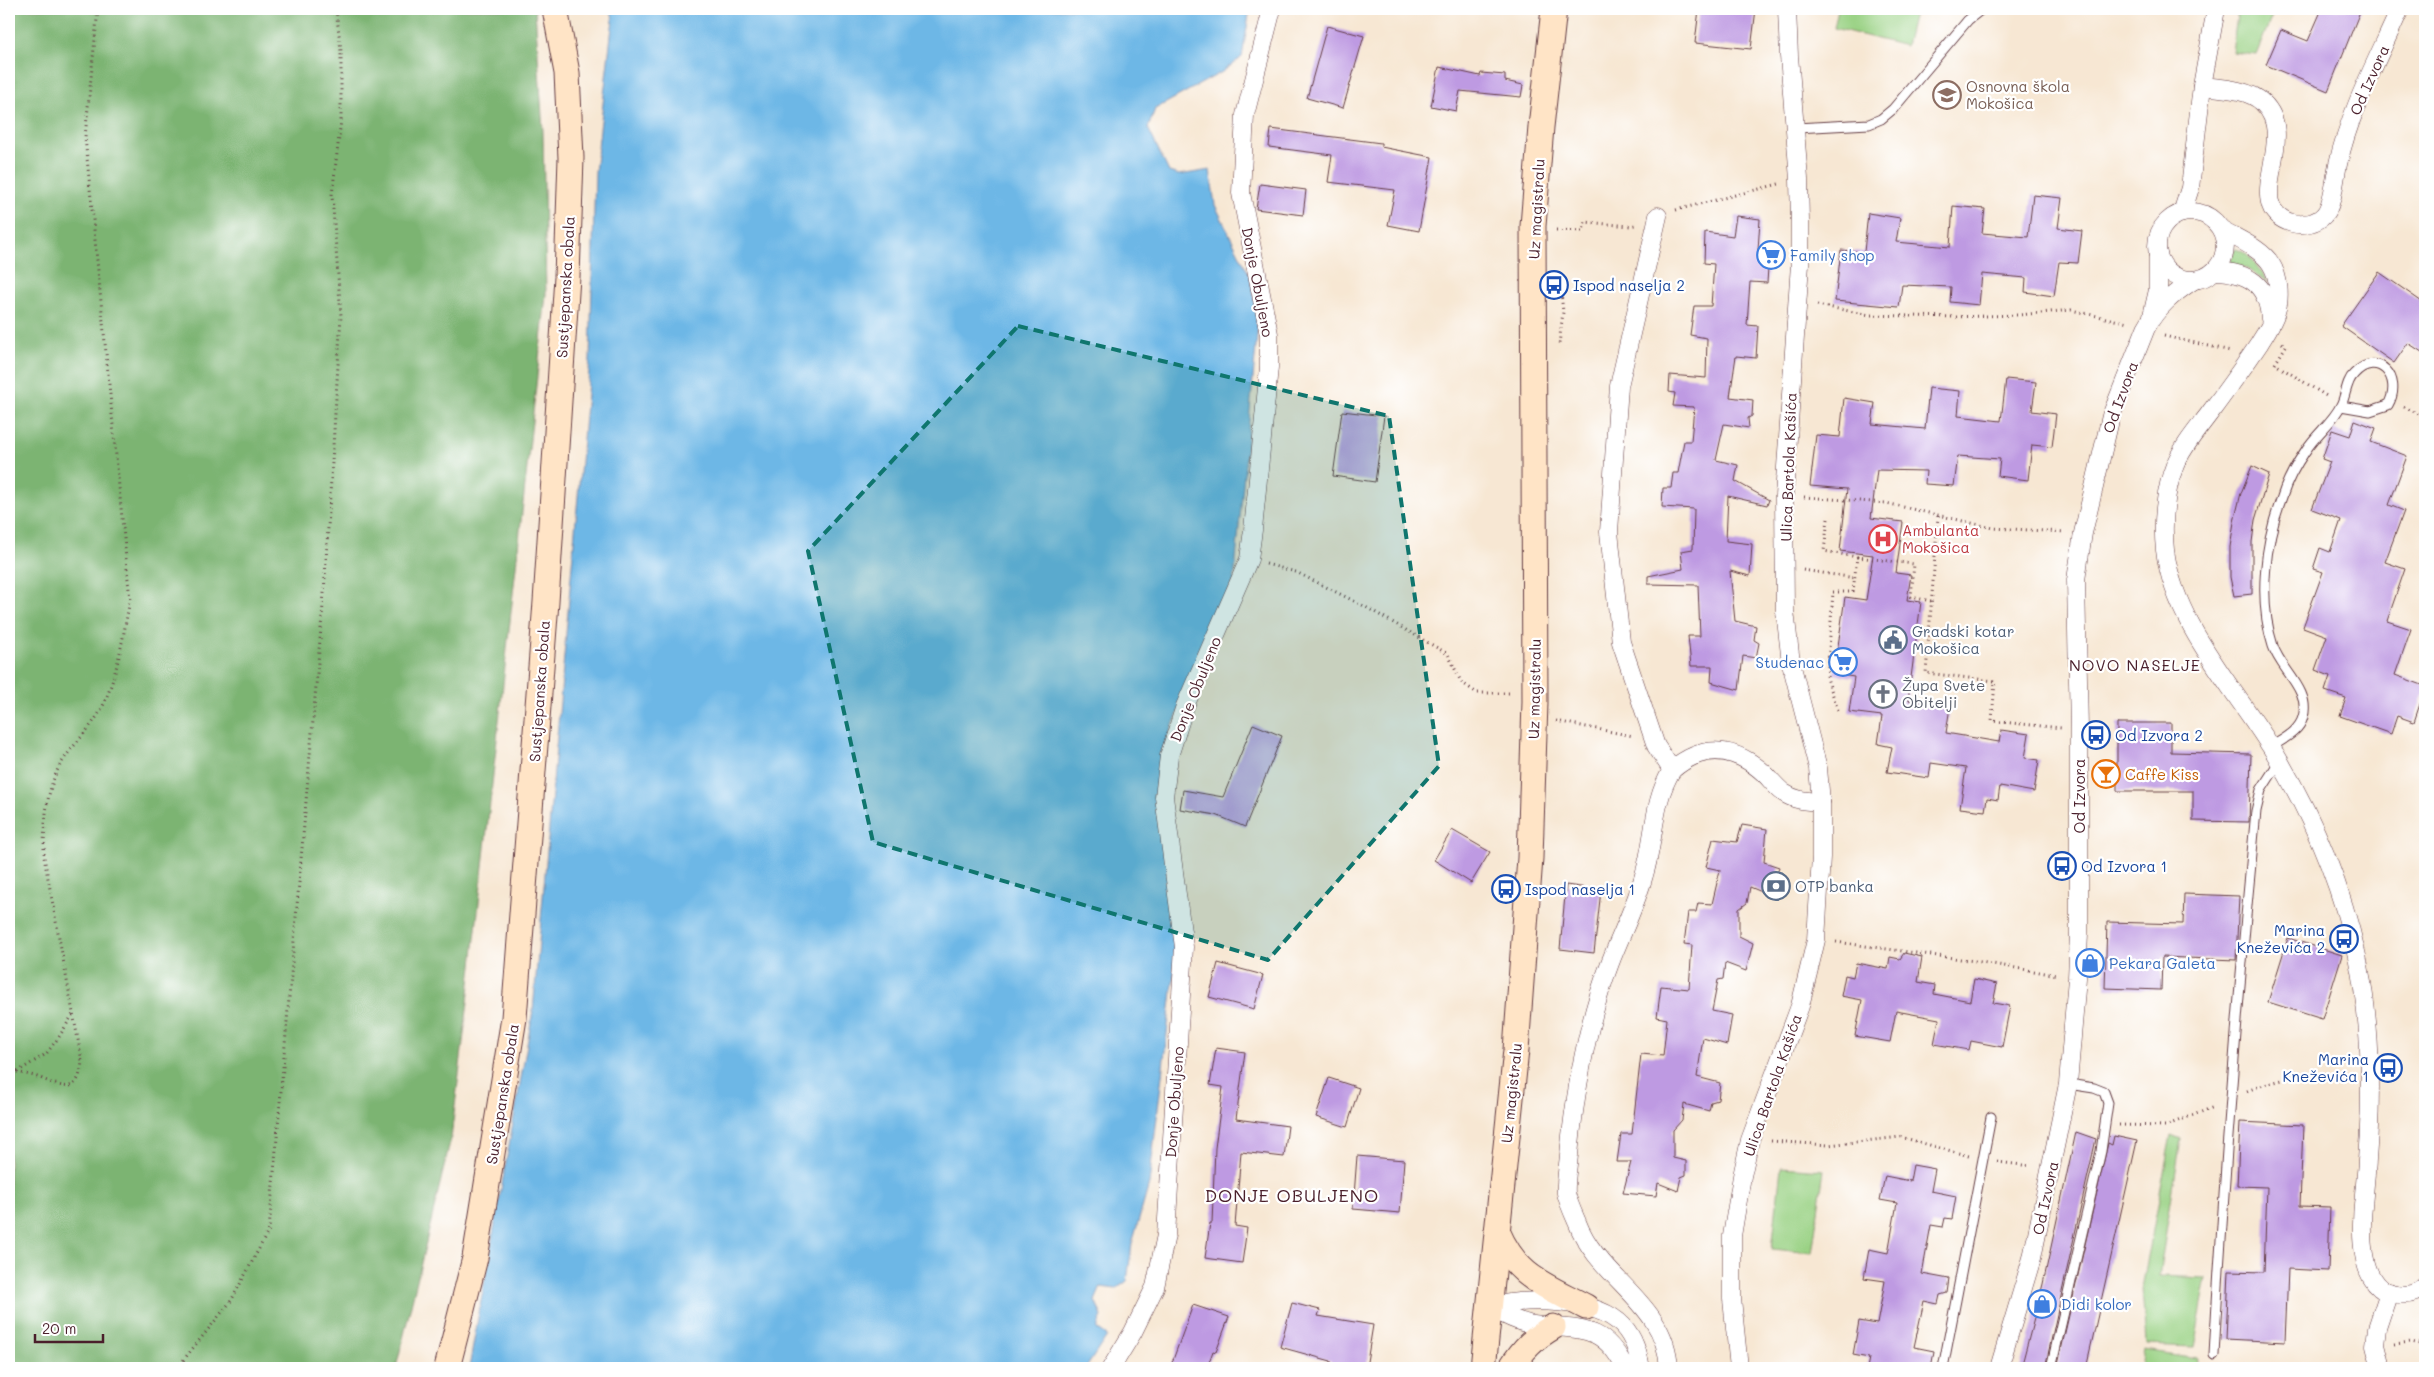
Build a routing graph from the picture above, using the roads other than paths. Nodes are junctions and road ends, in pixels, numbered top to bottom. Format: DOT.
graph roads {
  1 [pos="555,9"];
  2 [pos="1272,9"];
  3 [pos="1554,9"];
  4 [pos="1787,9"];
  5 [pos="1982,9"];
  6 [pos="2216,9"];
  7 [pos="2400,9"];
  8 [pos="2202,86"];
  9 [pos="1796,128"];
  10 [pos="2193,170"];
  11 [pos="2182,213"];
  12 [pos="1658,216"];
  13 [pos="2218,224"];
  14 [pos="2158,252"];
  15 [pos="2215,271"];
  16 [pos="2194,280"];
  17 [pos="2152,316"];
  18 [pos="2271,324"];
  19 [pos="2341,406"];
  20 [pos="2275,754"];
  21 [pos="1672,770"];
  22 [pos="1821,802"];
  23 [pos="2068,1084"];
  24 [pos="1991,1117"];
  25 [pos="1497,1231"];
  26 [pos="2425,1286"];
  27 [pos="2389,1292"];
  28 [pos="1586,1306"];
  29 [pos="1490,1307"];
  30 [pos="1553,1327"];
  31 [pos="2214,1355"];
  32 [pos="447,1368"];
  33 [pos="1111,1368"];
  34 [pos="1484,1368"];
  35 [pos="1511,1368"];
  36 [pos="1625,1368"];
  37 [pos="1642,1368"];
  38 [pos="1669,1368"];
  39 [pos="1739,1368"];
  40 [pos="1943,1368"];
  41 [pos="1999,1368"];
  42 [pos="2051,1368"];
  43 [pos="2381,1368"];
  1 -- 32 [label="main road, Sustjepanska obala"];
  2 -- 33 [label="street, Donje Obuljeno"];
  3 -- 25 [label="main road, Uz magistralu"];
  4 -- 9 [label="street, Ulica Bartola Kašića"];
  5 -- 9 [label="lane"];
  6 -- 8 [label="street"];
  7 -- 8 [label="street, Od Izvora"];
  8 -- 10 [label="street"];
  9 -- 22 [label="street, Ulica Bartola Kašića"];
  10 -- 11 [label="street"];
  10 -- 13 [label="street"];
  11 -- 13 [label="street"];
  11 -- 14 [label="street"];
  12 -- 21 [label="street"];
  13 -- 15 [label="street"];
  13 -- 18 [label="street"];
  14 -- 16 [label="street"];
  14 -- 17 [label="street, Od Izvora"];
  15 -- 16 [label="street"];
  15 -- 18 [label="street"];
  16 -- 17 [label="street, Od Izvora"];
  17 -- 23 [label="street, Od Izvora"];
  18 -- 20 [label="street"];
  19 -- 19 [label="lane"];
  19 -- 20 [label="lane"];
  20 -- 27 [label="street"];
  20 -- 31 [label="lane"];
  21 -- 22 [label="street"];
  21 -- 38 [label="street"];
  22 -- 39 [label="street, Ulica Bartola Kašića"];
  23 -- 41 [label="street, Od Izvora"];
  23 -- 42 [label="lane"];
  24 -- 40 [label="lane"];
  25 -- 28 [label="main road"];
  25 -- 29 [label="main road, Uz magistralu"];
  26 -- 27 [label="street"];
  27 -- 43 [label="street"];
  28 -- 29 [label="street"];
  28 -- 37 [label="street"];
  29 -- 30 [label="street"];
  29 -- 34 [label="main road, Uz magistralu"];
  30 -- 35 [label="main road"];
  30 -- 36 [label="street"];
}
